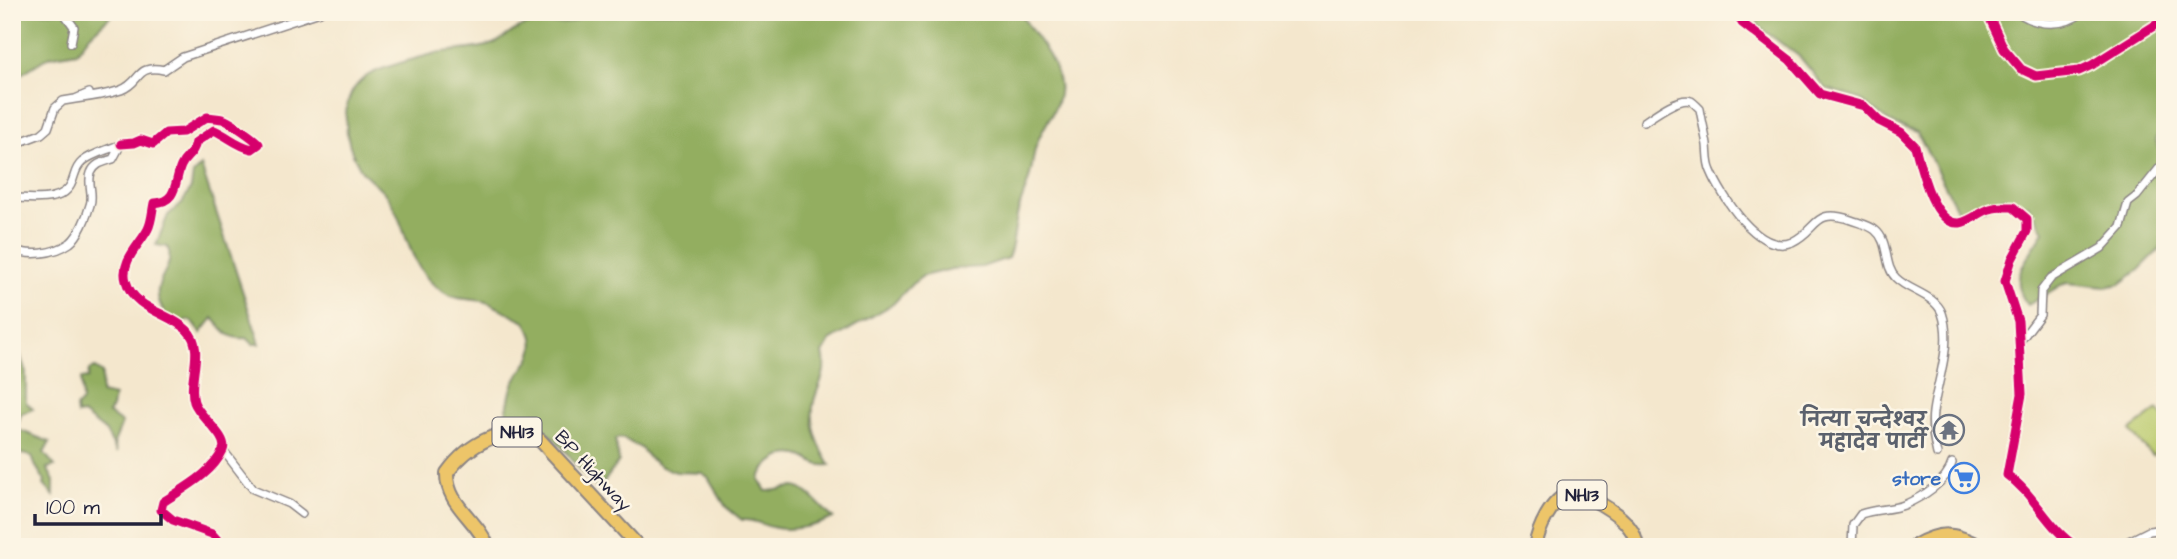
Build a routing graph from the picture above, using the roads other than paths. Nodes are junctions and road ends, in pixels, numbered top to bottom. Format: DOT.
graph roads {
  1 [pos="63,12"];
  2 [pos="320,12"];
  3 [pos="1737,12"];
  4 [pos="1987,12"];
  5 [pos="2018,12"];
  6 [pos="2083,12"];
  7 [pos="2165,19"];
  8 [pos="71,43"];
  9 [pos="89,93"];
  10 [pos="75,99"];
  11 [pos="1644,122"];
  12 [pos="121,144"];
  13 [pos="12,145"];
  14 [pos="2165,161"];
  15 [pos="12,198"];
  16 [pos="12,249"];
  17 [pos="2021,341"];
  18 [pos="223,450"];
  19 [pos="1937,454"];
  20 [pos="1952,463"];
  21 [pos="302,514"];
  22 [pos="2165,529"];
  23 [pos="224,547"];
  24 [pos="488,547"];
  25 [pos="639,547"];
  26 [pos="1535,547"];
  27 [pos="1637,547"];
  28 [pos="1852,547"];
  29 [pos="1913,547"];
  30 [pos="1981,547"];
  31 [pos="2077,547"];
  32 [pos="2117,547"];
  1 -- 8 [label="street"];
  2 -- 10 [label="street"];
  3 -- 17 [label="street"];
  4 -- 7 [label="street"];
  5 -- 6 [label="street"];
  9 -- 10 [label="street"];
  10 -- 13 [label="street"];
  11 -- 19 [label="street"];
  12 -- 15 [label="street"];
  12 -- 16 [label="street"];
  12 -- 18 [label="street"];
  14 -- 17 [label="street"];
  17 -- 31 [label="street"];
  18 -- 21 [label="street"];
  18 -- 23 [label="street"];
  20 -- 28 [label="street"];
  22 -- 32 [label="street"];
  24 -- 25 [label="highway, BP Highway / NH13"];
  26 -- 27 [label="highway, NH13"];
  29 -- 30 [label="highway"];
}
